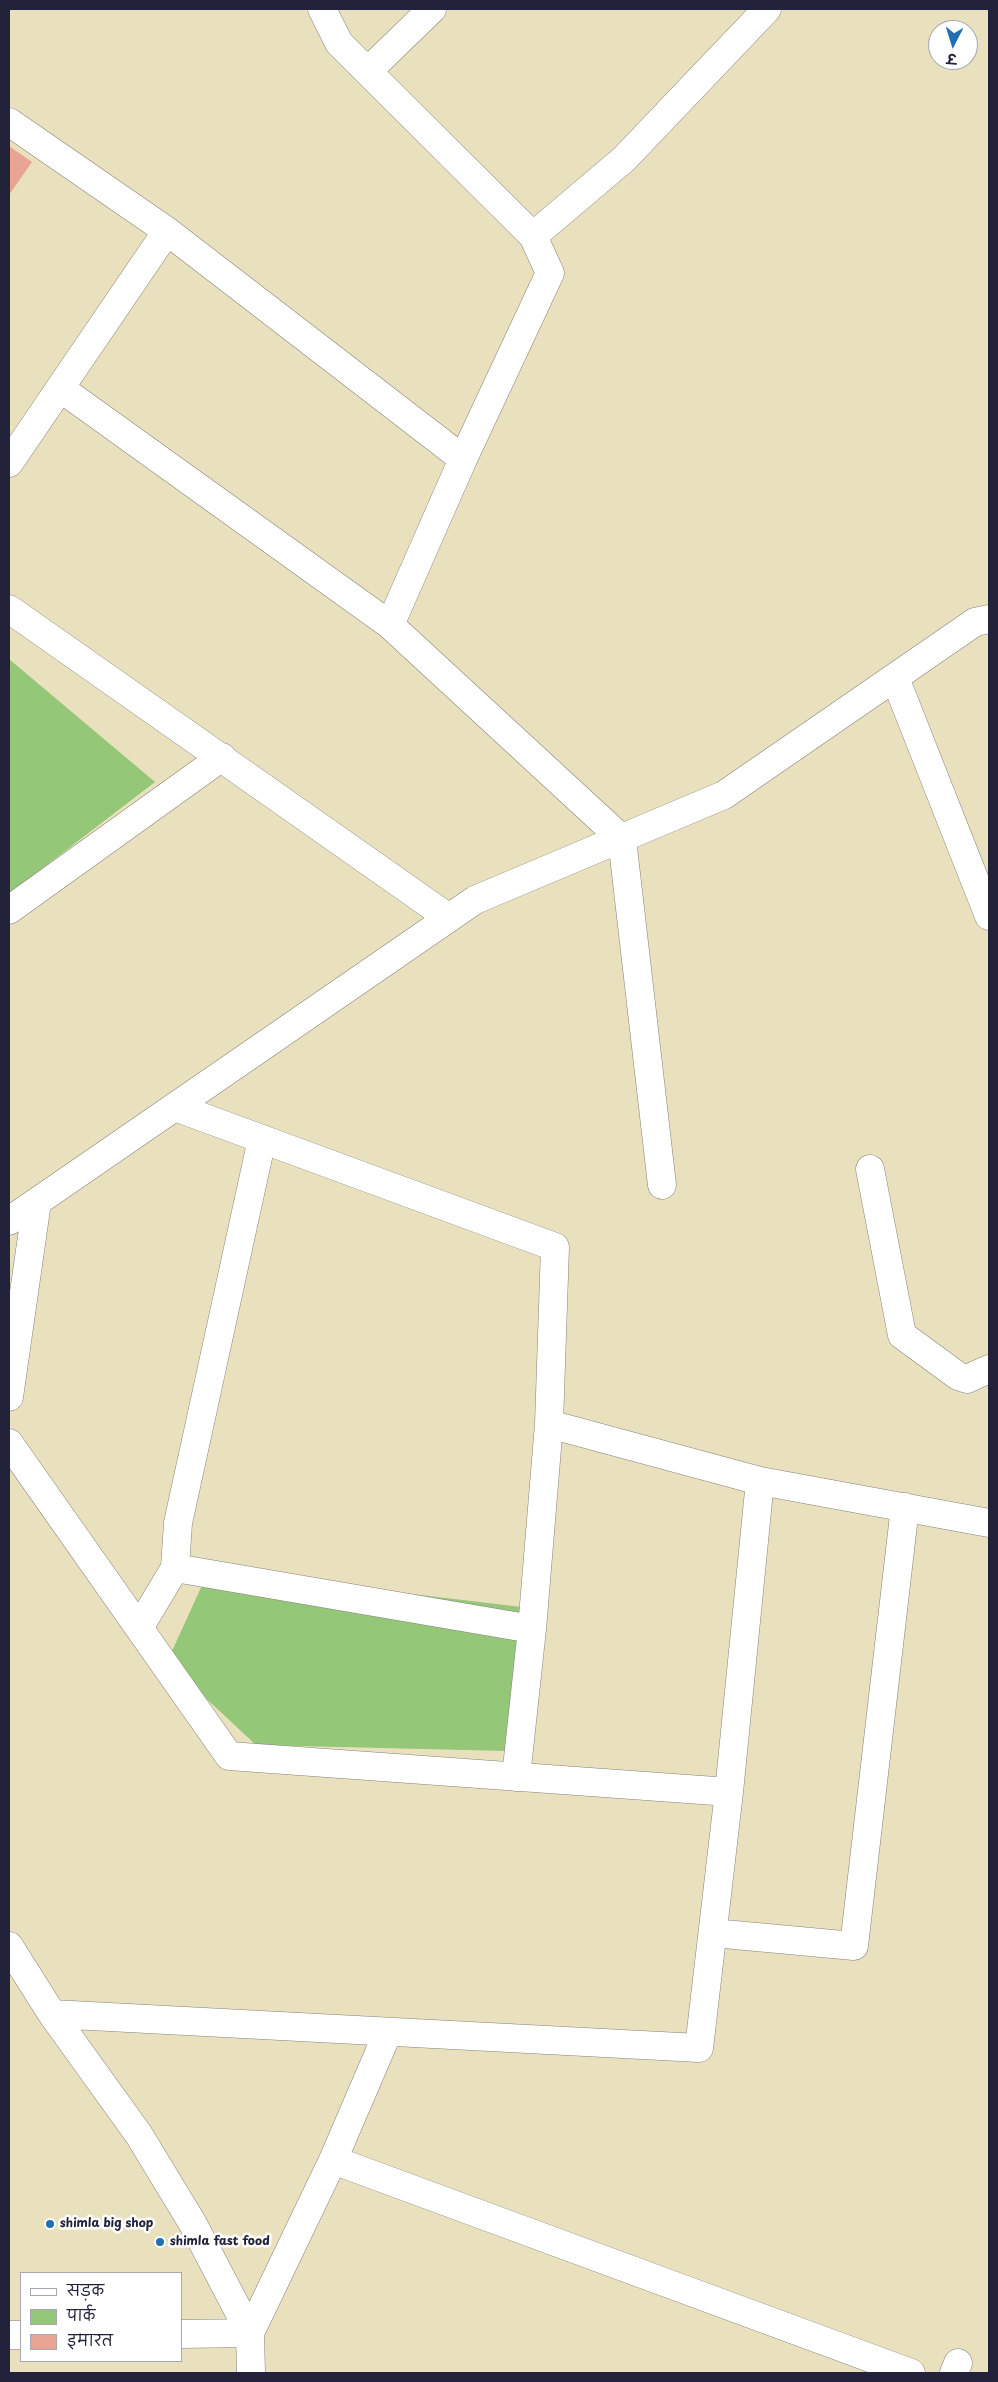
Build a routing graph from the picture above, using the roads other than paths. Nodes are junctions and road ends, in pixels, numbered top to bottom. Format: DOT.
graph roads {
  1 [pos="322,9"];
  2 [pos="432,9"];
  3 [pos="767,9"];
  4 [pos="368,71"];
  5 [pos="9,122"];
  6 [pos="167,231"];
  7 [pos="533,236"];
  8 [pos="60,388"];
  9 [pos="463,459"];
  10 [pos="9,463"];
  11 [pos="9,609"];
  12 [pos="989,619"];
  13 [pos="390,625"];
  14 [pos="895,678"];
  15 [pos="222,757"];
  16 [pos="622,839"];
  17 [pos="9,910"];
  18 [pos="989,916"];
  19 [pos="449,918"];
  20 [pos="175,1107"];
  21 [pos="262,1139"];
  22 [pos="870,1169"];
  23 [pos="662,1185"];
  24 [pos="37,1202"];
  25 [pos="9,1221"];
  26 [pos="989,1369"];
  27 [pos="9,1397"];
  28 [pos="549,1424"];
  29 [pos="9,1443"];
  30 [pos="760,1481"];
  31 [pos="905,1507"];
  32 [pos="989,1522"];
  33 [pos="175,1568"];
  34 [pos="139,1628"];
  35 [pos="532,1629"];
  36 [pos="516,1777"];
  37 [pos="729,1792"];
  38 [pos="712,1933"];
  39 [pos="9,1946"];
  40 [pos="16,1973"];
  41 [pos="52,2014"];
  42 [pos="388,2032"];
  43 [pos="333,2160"];
  44 [pos="182,2334"];
  45 [pos="250,2334"];
  46 [pos="250,2373"];
  47 [pos="911,2373"];
  1 -- 4 [label="street"];
  2 -- 4 [label="street"];
  3 -- 7 [label="street"];
  4 -- 7 [label="street"];
  5 -- 6 [label="street"];
  6 -- 8 [label="street"];
  6 -- 9 [label="street"];
  7 -- 9 [label="street"];
  8 -- 10 [label="street"];
  8 -- 13 [label="street"];
  9 -- 13 [label="street"];
  11 -- 15 [label="street"];
  12 -- 14 [label="street"];
  13 -- 16 [label="street"];
  14 -- 16 [label="street"];
  14 -- 18 [label="street"];
  15 -- 17 [label="street"];
  15 -- 19 [label="street"];
  16 -- 19 [label="street"];
  16 -- 23 [label="street"];
  19 -- 20 [label="street"];
  20 -- 21 [label="street"];
  20 -- 24 [label="street"];
  21 -- 28 [label="street"];
  21 -- 33 [label="street"];
  22 -- 26 [label="street"];
  24 -- 25 [label="street"];
  24 -- 27 [label="street"];
  28 -- 30 [label="street"];
  28 -- 35 [label="street"];
  29 -- 34 [label="street"];
  30 -- 31 [label="street"];
  30 -- 37 [label="street"];
  31 -- 32 [label="street"];
  31 -- 38 [label="street"];
  33 -- 34 [label="street"];
  33 -- 35 [label="street"];
  34 -- 36 [label="street"];
  35 -- 36 [label="street"];
  36 -- 37 [label="street"];
  37 -- 38 [label="street"];
  38 -- 42 [label="street"];
  39 -- 40 [label="street"];
  40 -- 41 [label="street"];
  41 -- 42 [label="street"];
  41 -- 45 [label="street"];
  42 -- 43 [label="street"];
  43 -- 45 [label="street"];
  43 -- 47 [label="street"];
  44 -- 45 [label="street"];
  45 -- 46 [label="street"];
}
